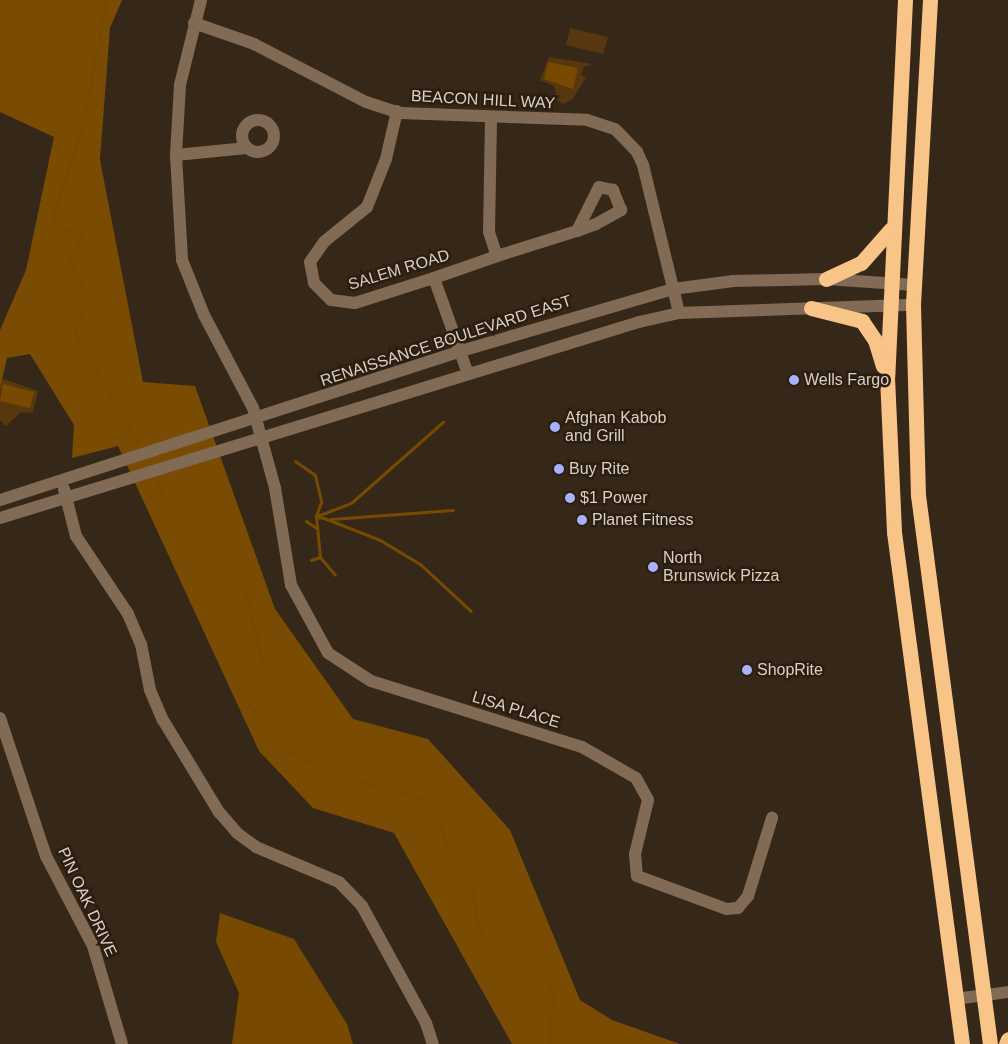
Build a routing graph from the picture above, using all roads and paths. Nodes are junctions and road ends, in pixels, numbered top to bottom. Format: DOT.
graph roads {
  1 [pos="202,0"];
  2 [pos="905,0"];
  3 [pos="930,0"];
  4 [pos="194,23"];
  5 [pos="398,111"];
  6 [pos="491,119"];
  7 [pos="247,148"];
  8 [pos="176,155"];
  9 [pos="891,229"];
  10 [pos="577,231"];
  11 [pos="498,256"];
  12 [pos="434,278"];
  13 [pos="826,279"];
  14 [pos="891,284"];
  15 [pos="914,285"];
  16 [pos="673,289"];
  17 [pos="913,305"];
  18 [pos="891,306"];
  19 [pos="811,308"];
  20 [pos="679,313"];
  21 [pos="461,351"];
  22 [pos="467,371"];
  23 [pos="887,377"];
  24 [pos="256,421"];
  25 [pos="260,437"];
  26 [pos="62,481"];
  27 [pos="66,497"];
  28 [pos="0,500"];
  29 [pos="0,518"];
  30 [pos="0,718"];
  31 [pos="772,818"];
  32 [pos="1008,992"];
  33 [pos="984,997"];
  34 [pos="955,999"];
  35 [pos="1008,1039"];
  36 [pos="122,1044"];
  37 [pos="432,1044"];
  38 [pos="962,1044"];
  39 [pos="990,1044"];
  40 [pos="1006,1044"];
  1 -- 4 [label="street, LISA PLACE"];
  2 -- 9 [label="highway"];
  3 -- 15 [label="highway"];
  4 -- 5 [label="street, BEACON HILL WAY"];
  4 -- 8 [label="street, LISA PLACE"];
  5 -- 6 [label="street, BEACON HILL WAY"];
  5 -- 12 [label="street, SALEM ROAD"];
  6 -- 11 [label="street"];
  6 -- 16 [label="street, BEACON HILL WAY"];
  7 -- 8 [label="street"];
  8 -- 24 [label="street, LISA PLACE"];
  9 -- 13 [label="highway"];
  9 -- 14 [label="highway"];
  10 -- 11 [label="street, SALEM ROAD"];
  11 -- 12 [label="street, SALEM ROAD"];
  12 -- 21 [label="street"];
  13 -- 14 [label="street, RENAISSANCE BOULEVARD EAST"];
  13 -- 16 [label="street, RENAISSANCE BOULEVARD EAST"];
  14 -- 15 [label="street, RENAISSANCE BOULEVARD EAST"];
  14 -- 18 [label="highway"];
  15 -- 17 [label="highway"];
  16 -- 20 [label="street, BEACON HILL WAY"];
  16 -- 21 [label="street, RENAISSANCE BOULEVARD EAST"];
  17 -- 18 [label="street"];
  17 -- 33 [label="highway"];
  18 -- 19 [label="street"];
  18 -- 23 [label="highway"];
  19 -- 20 [label="street"];
  19 -- 23 [label="highway"];
  20 -- 22 [label="street"];
  21 -- 22 [label="street"];
  21 -- 24 [label="street, RENAISSANCE BOULEVARD EAST"];
  22 -- 25 [label="street"];
  23 -- 34 [label="highway"];
  24 -- 25 [label="street, LISA PLACE"];
  24 -- 26 [label="street, RENAISSANCE BOULEVARD EAST"];
  25 -- 27 [label="street"];
  25 -- 31 [label="street, LISA PLACE"];
  26 -- 27 [label="street"];
  26 -- 28 [label="street, RENAISSANCE BOULEVARD EAST"];
  27 -- 29 [label="street"];
  27 -- 37 [label="street"];
  30 -- 36 [label="street, PIN OAK DRIVE"];
  32 -- 33 [label="street"];
  33 -- 34 [label="street"];
  33 -- 39 [label="highway"];
  34 -- 38 [label="highway"];
  35 -- 40 [label="highway"];
}
